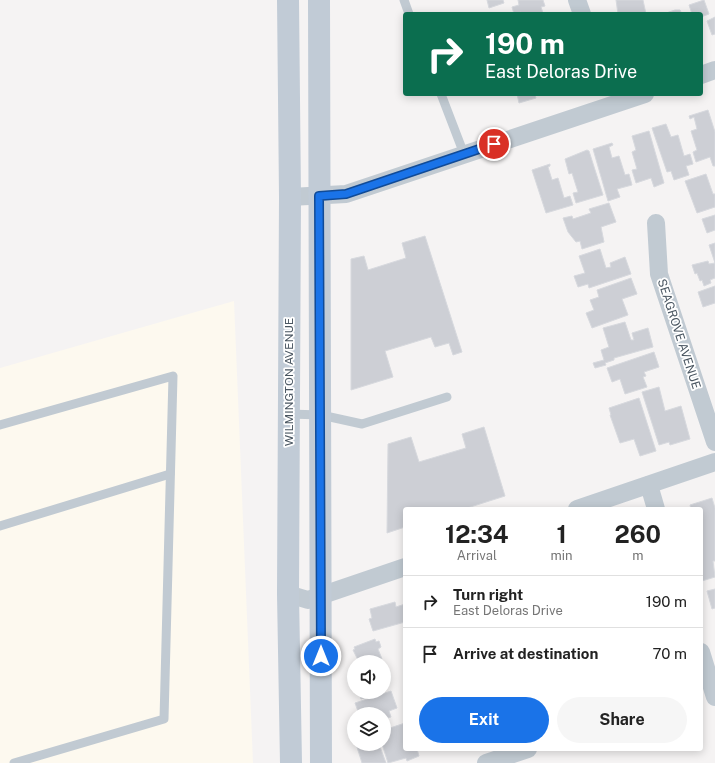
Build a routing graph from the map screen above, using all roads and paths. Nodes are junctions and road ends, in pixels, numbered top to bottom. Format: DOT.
graph roads {
  1 [pos="288,0"];
  2 [pos="319,0"];
  3 [pos="404,0"];
  4 [pos="577,0"];
  5 [pos="408,12"];
  6 [pos="581,12"];
  7 [pos="715,70"];
  8 [pos="703,74"];
  9 [pos="442,96"];
  10 [pos="631,96"];
  11 [pos="611,99"];
  12 [pos="464,154"];
  13 [pos="319,196"];
  14 [pos="290,197"];
  15 [pos="656,223"];
  16 [pos="447,397"];
  17 [pos="290,414"];
  18 [pos="321,415"];
  19 [pos="0,425"];
  20 [pos="715,442"];
  21 [pos="715,462"];
  22 [pos="170,474"];
  23 [pos="649,485"];
  24 [pos="582,507"];
  25 [pos="655,507"];
  26 [pos="0,526"];
  27 [pos="403,568"];
  28 [pos="288,594"];
  29 [pos="321,595"];
  30 [pos="703,660"];
  31 [pos="711,690"];
  32 [pos="522,751"];
  33 [pos="14,763"];
  34 [pos="291,763"];
  35 [pos="321,763"];
  36 [pos="486,763"];
  1 -- 14 [label="main road, WILMINGTON AVENUE"];
  2 -- 13 [label="main road"];
  3 -- 5 [label="lane"];
  4 -- 6 [label="street"];
  7 -- 8 [label="street"];
  9 -- 12 [label="lane"];
  10 -- 11 [label="street"];
  11 -- 12 [label="street"];
  12 -- 13 [label="street"];
  13 -- 14 [label="street"];
  13 -- 18 [label="main road"];
  14 -- 17 [label="main road, WILMINGTON AVENUE"];
  15 -- 20 [label="street, SEAGROVE AVENUE"];
  16 -- 18 [label="lane"];
  17 -- 18 [label="lane"];
  17 -- 28 [label="main road, WILMINGTON AVENUE"];
  18 -- 29 [label="main road"];
  19 -- 22 [label="lane"];
  21 -- 23 [label="street"];
  22 -- 26 [label="lane"];
  22 -- 33 [label="lane"];
  23 -- 24 [label="street"];
  23 -- 25 [label="street"];
  27 -- 29 [label="street"];
  28 -- 29 [label="street"];
  28 -- 34 [label="main road, WILMINGTON AVENUE"];
  29 -- 35 [label="main road"];
  30 -- 31 [label="street"];
  32 -- 36 [label="street"];
}
